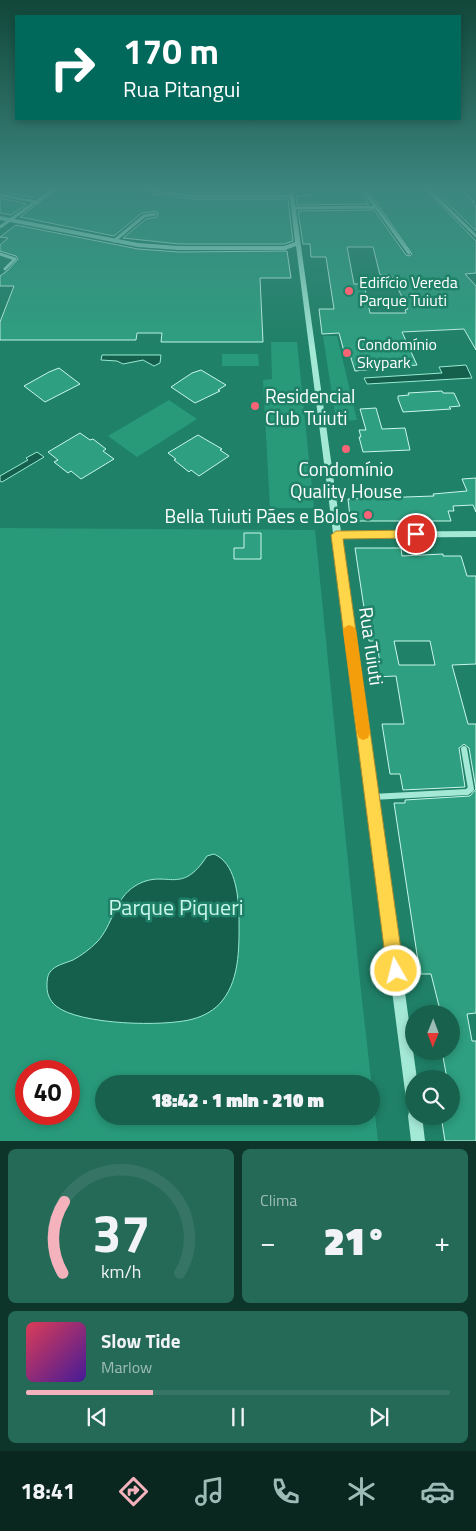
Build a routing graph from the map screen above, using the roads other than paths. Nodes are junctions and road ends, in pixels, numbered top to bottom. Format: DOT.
graph roads {
  1 [pos="126,242"];
  2 [pos="401,242"];
  3 [pos="298,243"];
  4 [pos="285,248"];
  5 [pos="409,253"];
  6 [pos="0,254"];
  7 [pos="300,254"];
  8 [pos="4,268"];
  9 [pos="476,534"];
  10 [pos="336,535"];
  11 [pos="464,749"];
  12 [pos="372,797"];
  13 [pos="409,1070"];
  14 [pos="416,1125"];
  15 [pos="418,1141"];
  1 -- 4 [label="street"];
  2 -- 5 [label="street"];
  3 -- 4 [label="street"];
  3 -- 7 [label="street, Rua Tuiuti"];
  4 -- 7 [label="street"];
  6 -- 8 [label="street"];
  7 -- 10 [label="street, Rua Tuiuti"];
  9 -- 10 [label="street"];
  10 -- 12 [label="street, Rua Tuiuti"];
  11 -- 12 [label="street"];
  12 -- 13 [label="street, Rua Tuiuti"];
  14 -- 15 [label="street"];
}
